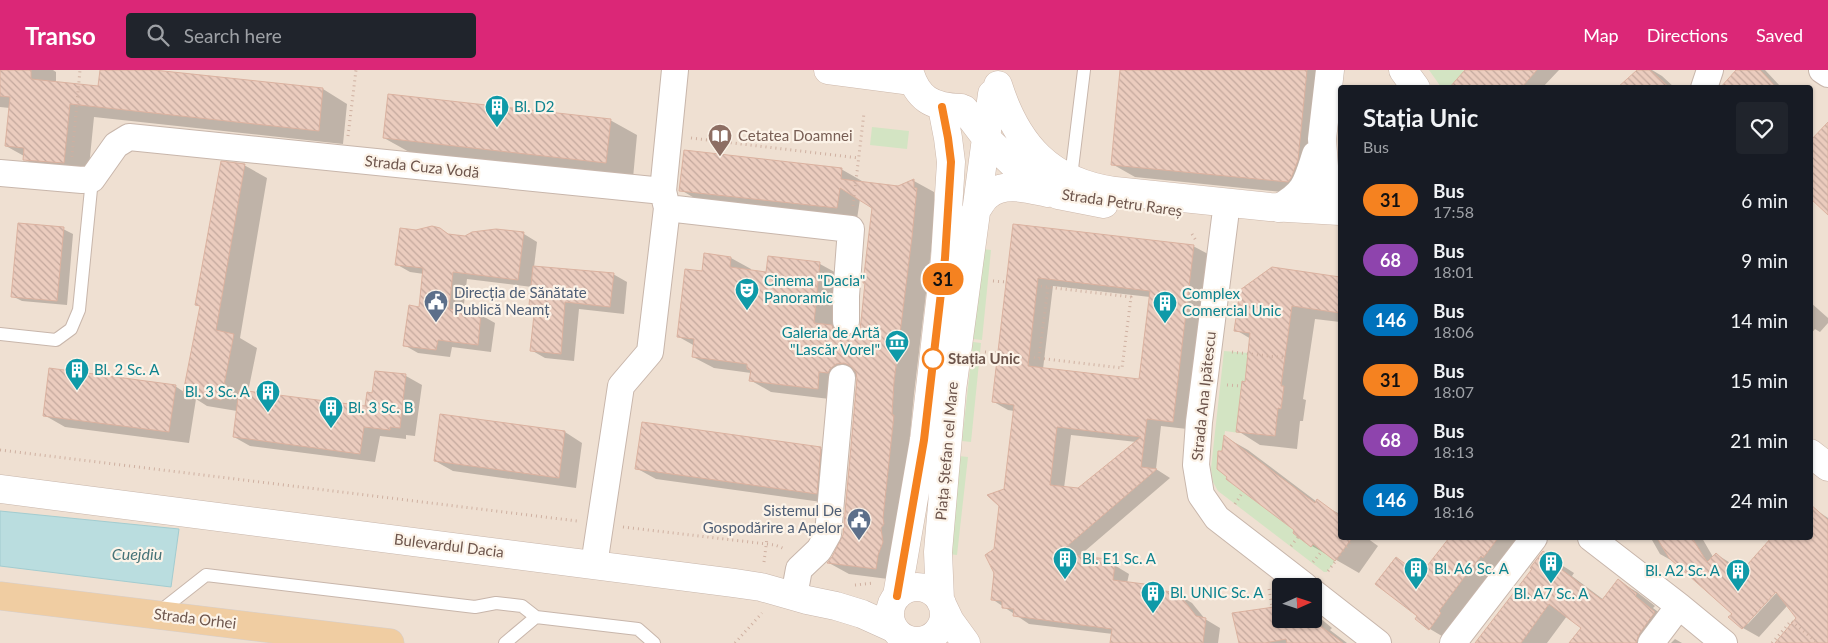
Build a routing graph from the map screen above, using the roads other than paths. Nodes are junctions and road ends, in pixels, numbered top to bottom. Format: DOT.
graph roads {
  1 [pos="675,70"];
  2 [pos="828,70"];
  3 [pos="1084,70"];
  4 [pos="1330,70"];
  5 [pos="1403,70"];
  6 [pos="1710,70"];
  7 [pos="1822,70"];
  8 [pos="1828,74"];
  9 [pos="910,75"];
  10 [pos="998,83"];
  11 [pos="1414,85"];
  12 [pos="1705,85"];
  13 [pos="953,108"];
  14 [pos="986,138"];
  15 [pos="1322,139"];
  16 [pos="0,173"];
  17 [pos="81,179"];
  18 [pos="1064,186"];
  19 [pos="1332,189"];
  20 [pos="665,199"];
  21 [pos="1279,208"];
  22 [pos="1312,210"];
  23 [pos="1338,211"];
  24 [pos="975,212"];
  25 [pos="1225,218"];
  26 [pos="846,321"];
  27 [pos="0,334"];
  28 [pos="842,378"];
  29 [pos="1813,455"];
  30 [pos="1828,467"];
  31 [pos="0,489"];
  32 [pos="1532,540"];
  33 [pos="1594,540"];
  34 [pos="594,564"];
  35 [pos="1308,575"];
  36 [pos="888,586"];
  37 [pos="0,596"];
  38 [pos="794,596"];
  39 [pos="1322,599"];
  40 [pos="940,600"];
  41 [pos="1679,606"];
  42 [pos="157,614"];
  43 [pos="862,614"];
  44 [pos="536,617"];
  45 [pos="893,635"];
  46 [pos="933,641"];
  47 [pos="390,643"];
  48 [pos="505,643"];
  49 [pos="654,643"];
  50 [pos="966,643"];
  51 [pos="1378,643"];
  52 [pos="1453,643"];
  53 [pos="1651,643"];
  54 [pos="1724,643"];
  1 -- 20 [label="street"];
  2 -- 9 [label="main road"];
  3 -- 18 [label="lane"];
  4 -- 15 [label="main road"];
  5 -- 11 [label="main road"];
  6 -- 12 [label="street"];
  7 -- 8 [label="street"];
  9 -- 13 [label="main road"];
  10 -- 13 [label="main road"];
  10 -- 14 [label="main road, Piața Ștefan cel Mare"];
  10 -- 18 [label="main road, Strada Petru Rareș"];
  13 -- 14 [label="main road, Strada Petru Rareș"];
  13 -- 36 [label="main road, Piața Ștefan cel Mare"];
  14 -- 18 [label="main road, Strada Petru Rareș"];
  14 -- 24 [label="main road, Piața Ștefan cel Mare"];
  15 -- 19 [label="main road"];
  15 -- 21 [label="main road"];
  16 -- 17 [label="street"];
  17 -- 20 [label="street, Strada Cuza Vodă"];
  17 -- 27 [label="lane"];
  18 -- 21 [label="main road, Strada Petru Rareș"];
  18 -- 24 [label="main road"];
  18 -- 25 [label="main road, Strada Petru Rareș"];
  19 -- 22 [label="main road"];
  20 -- 26 [label="street, Strada Cuza Vodă"];
  20 -- 34 [label="street"];
  21 -- 22 [label="main road, Strada Petru Rareș"];
  22 -- 23 [label="main road, Strada Petru Rareș"];
  22 -- 25 [label="main road, Strada Petru Rareș"];
  24 -- 40 [label="main road, Piața Ștefan cel Mare"];
  25 -- 35 [label="street, Strada Ana Ipătescu"];
  28 -- 38 [label="street"];
  29 -- 30 [label="main road"];
  31 -- 34 [label="main road, Bulevardul Dacia"];
  32 -- 52 [label="street"];
  33 -- 41 [label="street"];
  34 -- 38 [label="main road, Bulevardul Dacia"];
  36 -- 40 [label="main road"];
  36 -- 43 [label="main road"];
  36 -- 45 [label="main road, Piața Ștefan cel Mare"];
  37 -- 42 [label="main road, Strada Orhei"];
  38 -- 43 [label="main road, Bulevardul Dacia"];
  39 -- 51 [label="street"];
  40 -- 46 [label="main road, Piața Ștefan cel Mare"];
  40 -- 50 [label="main road"];
  41 -- 53 [label="street"];
  41 -- 54 [label="street"];
  42 -- 44 [label="lane"];
  42 -- 47 [label="main road, Strada Orhei"];
  43 -- 45 [label="main road, Bulevardul Dacia"];
  44 -- 48 [label="lane"];
  44 -- 49 [label="lane"];
  45 -- 46 [label="main road, Bulevardul Dacia"];
}
